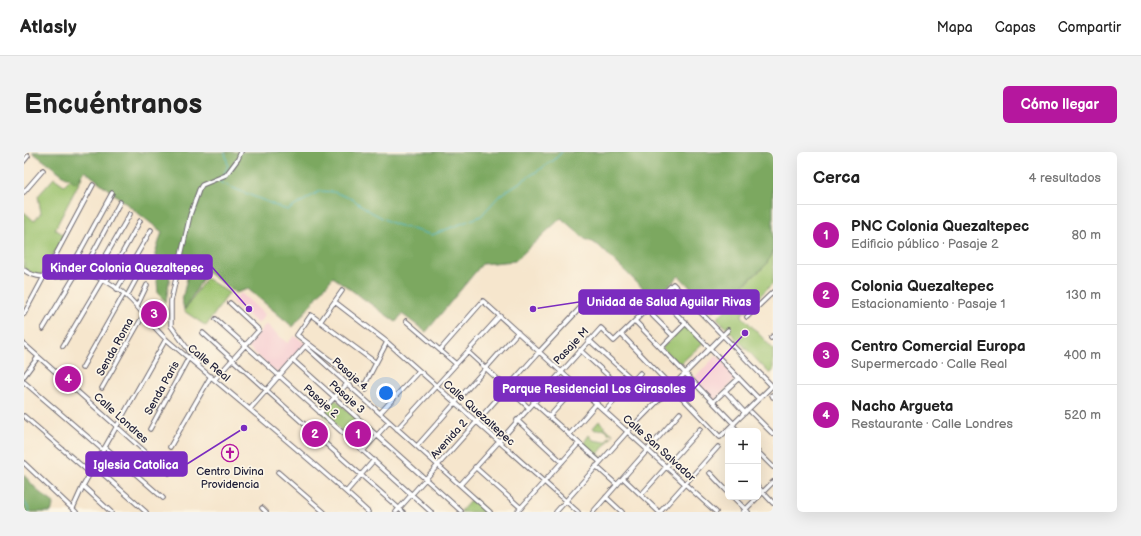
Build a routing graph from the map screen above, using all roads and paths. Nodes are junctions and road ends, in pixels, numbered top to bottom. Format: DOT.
graph roads {
  1 [pos="241,152"];
  2 [pos="28,156"];
  3 [pos="24,161"];
  4 [pos="43,170"];
  5 [pos="94,184"];
  6 [pos="24,192"];
  7 [pos="112,193"];
  8 [pos="120,202"];
  9 [pos="130,214"];
  10 [pos="140,221"];
  11 [pos="151,230"];
  12 [pos="145,262"];
  13 [pos="24,270"];
  14 [pos="76,274"];
  15 [pos="67,275"];
  16 [pos="81,275"];
  17 [pos="94,276"];
  18 [pos="42,277"];
  19 [pos="102,280"];
  20 [pos="106,282"];
  21 [pos="147,285"];
  22 [pos="117,289"];
  23 [pos="342,291"];
  24 [pos="773,292"];
  25 [pos="125,295"];
  26 [pos="660,297"];
  27 [pos="335,302"];
  28 [pos="230,303"];
  29 [pos="137,306"];
  30 [pos="582,307"];
  31 [pos="646,309"];
  32 [pos="24,314"];
  33 [pos="144,314"];
  34 [pos="500,316"];
  35 [pos="747,317"];
  36 [pos="216,319"];
  37 [pos="406,321"];
  38 [pos="635,321"];
  39 [pos="320,322"];
  40 [pos="686,323"];
  41 [pos="43,328"];
  42 [pos="728,330"];
  43 [pos="518,332"];
  44 [pos="203,333"];
  45 [pos="621,334"];
  46 [pos="723,334"];
  47 [pos="673,336"];
  48 [pos="166,339"];
  49 [pos="589,340"];
  50 [pos="387,342"];
  51 [pos="24,344"];
  52 [pos="306,345"];
  53 [pos="63,346"];
  54 [pos="246,346"];
  55 [pos="710,347"];
  56 [pos="661,348"];
  57 [pos="440,350"];
  58 [pos="580,350"];
  59 [pos="468,352"];
  60 [pos="539,352"];
  61 [pos="38,357"];
  62 [pos="189,357"];
  63 [pos="232,360"];
  64 [pos="293,360"];
  65 [pos="376,363"];
  66 [pos="456,364"];
  67 [pos="200,366"];
  68 [pos="82,368"];
  69 [pos="486,368"];
  70 [pos="419,371"];
  71 [pos="561,371"];
  72 [pos="685,372"];
  73 [pos="640,373"];
  74 [pos="24,376"];
  75 [pos="212,376"];
  76 [pos="279,376"];
  77 [pos="740,378"];
  78 [pos="215,379"];
  79 [pos="633,380"];
  80 [pos="24,382"];
  81 [pos="347,384"];
  82 [pos="364,386"];
  83 [pos="436,386"];
  84 [pos="577,386"];
  85 [pos="672,386"];
  86 [pos="507,387"];
  87 [pos="102,388"];
  88 [pos="266,390"];
  89 [pos="366,390"];
  90 [pos="624,390"];
  91 [pos="725,391"];
  92 [pos="335,398"];
  93 [pos="759,399"];
  94 [pos="533,402"];
  95 [pos="713,402"];
  96 [pos="455,403"];
  97 [pos="597,403"];
  98 [pos="528,407"];
  99 [pos="250,409"];
  100 [pos="605,411"];
  101 [pos="752,412"];
  102 [pos="320,413"];
  103 [pos="380,413"];
  104 [pos="680,413"];
  105 [pos="745,413"];
  106 [pos="24,416"];
  107 [pos="549,417"];
  108 [pos="516,420"];
  109 [pos="389,422"];
  110 [pos="476,422"];
  111 [pos="117,426"];
  112 [pos="734,426"];
  113 [pos="150,428"];
  114 [pos="397,429"];
  115 [pos="700,429"];
  116 [pos="628,431"];
  117 [pos="314,433"];
  118 [pos="773,434"];
  119 [pos="569,435"];
  120 [pos="317,436"];
  121 [pos="377,436"];
  122 [pos="498,442"];
  123 [pos="579,443"];
  124 [pos="417,446"];
  125 [pos="170,447"];
  126 [pos="718,447"];
  127 [pos="104,448"];
  128 [pos="648,449"];
  129 [pos="363,451"];
  130 [pos="761,455"];
  131 [pos="374,460"];
  132 [pos="562,462"];
  133 [pos="600,462"];
  134 [pos="24,463"];
  135 [pos="438,465"];
  136 [pos="94,466"];
  137 [pos="596,466"];
  138 [pos="666,466"];
  139 [pos="475,467"];
  140 [pos="773,468"];
  141 [pos="278,472"];
  142 [pos="710,473"];
  143 [pos="90,474"];
  144 [pos="169,474"];
  145 [pos="361,475"];
  146 [pos="623,478"];
  147 [pos="425,479"];
  148 [pos="544,482"];
  149 [pos="773,482"];
  150 [pos="685,483"];
  151 [pos="460,485"];
  152 [pos="616,485"];
  153 [pos="83,486"];
  154 [pos="725,489"];
  155 [pos="346,492"];
  156 [pos="763,492"];
  157 [pos="412,494"];
  158 [pos="641,495"];
  159 [pos="606,497"];
  160 [pos="163,498"];
  161 [pos="736,500"];
  162 [pos="755,500"];
  163 [pos="566,501"];
  164 [pos="773,503"];
  165 [pos="73,508"];
  166 [pos="262,508"];
  167 [pos="521,508"];
  168 [pos="397,510"];
  169 [pos="461,511"];
  170 [pos="745,511"];
  171 [pos="76,512"];
  172 [pos="110,512"];
  173 [pos="146,512"];
  174 [pos="266,512"];
  175 [pos="324,512"];
  176 [pos="368,512"];
  177 [pos="402,512"];
  178 [pos="431,512"];
  179 [pos="490,512"];
  180 [pos="517,512"];
  181 [pos="556,512"];
  182 [pos="578,512"];
  183 [pos="592,512"];
  184 [pos="622,512"];
  185 [pos="660,512"];
  186 [pos="716,512"];
  1 -- 67 [label="street"];
  2 -- 3 [label="street"];
  4 -- 6 [label="street"];
  5 -- 18 [label="street"];
  7 -- 15 [label="street"];
  8 -- 16 [label="street"];
  9 -- 17 [label="street"];
  10 -- 20 [label="street"];
  11 -- 22 [label="street"];
  12 -- 25 [label="street"];
  13 -- 18 [label="street, Calle Real"];
  14 -- 15 [label="street, Calle Real"];
  14 -- 16 [label="street, Calle Real"];
  14 -- 41 [label="street"];
  15 -- 18 [label="street, Calle Real"];
  16 -- 17 [label="street, Calle Real"];
  17 -- 19 [label="street, Calle Real"];
  18 -- 32 [label="street"];
  19 -- 20 [label="street, Calle Real"];
  19 -- 53 [label="street"];
  20 -- 22 [label="street, Calle Real"];
  21 -- 29 [label="street"];
  22 -- 25 [label="street, Calle Real"];
  23 -- 27 [label="street"];
  24 -- 35 [label="street"];
  25 -- 29 [label="street, Calle Real"];
  25 -- 68 [label="street"];
  26 -- 31 [label="street"];
  26 -- 40 [label="street"];
  26 -- 46 [label="street"];
  27 -- 39 [label="street"];
  27 -- 50 [label="street, Calle Quezaltepec"];
  28 -- 54 [label="street"];
  29 -- 33 [label="street, Calle Real"];
  30 -- 60 [label="street, Avenida 2"];
  31 -- 38 [label="street"];
  31 -- 47 [label="street"];
  33 -- 48 [label="street, Calle Real"];
  33 -- 87 [label="street, Senda Roma"];
  34 -- 43 [label="street, Calle San Salvador"];
  34 -- 57 [label="street, Calle San Salvador"];
  34 -- 59 [label="street"];
  36 -- 54 [label="street, Pasaje 2"];
  37 -- 57 [label="street"];
  38 -- 45 [label="street"];
  38 -- 56 [label="street"];
  39 -- 52 [label="street"];
  39 -- 65 [label="street"];
  40 -- 47 [label="street"];
  40 -- 55 [label="street"];
  42 -- 46 [label="street"];
  43 -- 60 [label="street, Calle San Salvador"];
  43 -- 69 [label="street"];
  44 -- 63 [label="street"];
  45 -- 49 [label="street, Pasaje M"];
  45 -- 85 [label="street"];
  46 -- 55 [label="street"];
  46 -- 93 [label="street"];
  47 -- 56 [label="street"];
  48 -- 62 [label="street, Calle Real"];
  48 -- 111 [label="street"];
  49 -- 58 [label="street, Pasaje M"];
  49 -- 79 [label="street"];
  50 -- 65 [label="street"];
  50 -- 70 [label="street, Calle Quezaltepec"];
  51 -- 61 [label="street, Calle Londres"];
  52 -- 64 [label="street"];
  52 -- 81 [label="street, Pasaje 4"];
  52 -- 82 [label="street"];
  54 -- 63 [label="street"];
  54 -- 76 [label="street, Pasaje 2"];
  55 -- 72 [label="street"];
  55 -- 77 [label="street"];
  56 -- 72 [label="street"];
  57 -- 66 [label="street"];
  58 -- 71 [label="street, Pasaje M"];
  58 -- 90 [label="street"];
  59 -- 66 [label="street"];
  59 -- 69 [label="street"];
  60 -- 71 [label="street, Calle San Salvador"];
  60 -- 86 [label="street, Avenida 2"];
  61 -- 74 [label="street"];
  61 -- 111 [label="street, Calle Londres"];
  62 -- 67 [label="street, Calle Real"];
  62 -- 113 [label="street, Senda Paris"];
  63 -- 78 [label="street"];
  63 -- 88 [label="street"];
  64 -- 76 [label="street"];
  64 -- 92 [label="street, Pasaje 3"];
  65 -- 82 [label="street"];
  66 -- 83 [label="street"];
  67 -- 75 [label="street, Calle Real"];
  69 -- 86 [label="street"];
  69 -- 96 [label="street"];
  70 -- 83 [label="street, Calle Quezaltepec"];
  70 -- 103 [label="street"];
  71 -- 84 [label="street, Calle San Salvador"];
  71 -- 94 [label="street, Pasaje M"];
  72 -- 85 [label="street"];
  72 -- 95 [label="street"];
  73 -- 79 [label="street"];
  75 -- 78 [label="street, Calle Real"];
  75 -- 125 [label="street"];
  76 -- 88 [label="street"];
  76 -- 102 [label="street, Pasaje 2"];
  77 -- 91 [label="street"];
  77 -- 93 [label="street"];
  78 -- 99 [label="street, Calle Real"];
  79 -- 90 [label="street"];
  80 -- 127 [label="street"];
  81 -- 92 [label="street"];
  81 -- 103 [label="street, Pasaje 4"];
  82 -- 89 [label="street"];
  83 -- 96 [label="street, Calle Quezaltepec"];
  83 -- 114 [label="street"];
  84 -- 97 [label="street, Calle San Salvador"];
  84 -- 107 [label="street"];
  85 -- 112 [label="street"];
  85 -- 116 [label="street"];
  86 -- 98 [label="street"];
  86 -- 110 [label="street, Avenida 2"];
  88 -- 99 [label="street"];
  88 -- 117 [label="street"];
  90 -- 100 [label="street"];
  91 -- 95 [label="street"];
  91 -- 105 [label="street"];
  92 -- 102 [label="street"];
  92 -- 121 [label="street, Pasaje 3"];
  93 -- 105 [label="street"];
  94 -- 98 [label="street, Pasaje M"];
  94 -- 107 [label="street"];
  95 -- 112 [label="street"];
  96 -- 110 [label="street, Calle Quezaltepec"];
  96 -- 124 [label="street"];
  97 -- 100 [label="street, Calle San Salvador"];
  97 -- 119 [label="street"];
  98 -- 108 [label="street, Pasaje M"];
  99 -- 155 [label="street, Calle Real"];
  100 -- 116 [label="street, Calle San Salvador"];
  101 -- 118 [label="street"];
  102 -- 129 [label="street, Pasaje 2"];
  103 -- 109 [label="street, Pasaje 4"];
  104 -- 128 [label="street"];
  105 -- 112 [label="street"];
  106 -- 143 [label="street"];
  107 -- 119 [label="street"];
  108 -- 122 [label="street, Pasaje M"];
  108 -- 132 [label="street"];
  109 -- 114 [label="street, Pasaje 4"];
  109 -- 121 [label="street"];
  110 -- 122 [label="street, Calle Quezaltepec"];
  110 -- 135 [label="street, Avenida 2"];
  111 -- 127 [label="street"];
  111 -- 144 [label="street, Calle Londres"];
  114 -- 124 [label="street, Pasaje 4"];
  115 -- 138 [label="street"];
  116 -- 128 [label="street, Calle San Salvador"];
  116 -- 133 [label="street"];
  119 -- 123 [label="street"];
  120 -- 145 [label="street"];
  121 -- 129 [label="street"];
  121 -- 147 [label="street, Pasaje 3"];
  122 -- 139 [label="street, Pasaje M"];
  122 -- 148 [label="street, Calle Quezaltepec"];
  123 -- 132 [label="street"];
  123 -- 133 [label="street"];
  124 -- 135 [label="street, Pasaje 4"];
  126 -- 150 [label="street"];
  127 -- 136 [label="street"];
  127 -- 160 [label="street"];
  128 -- 138 [label="street, Calle San Salvador"];
  128 -- 146 [label="street"];
  129 -- 131 [label="street, Pasaje 2"];
  130 -- 140 [label="street"];
  131 -- 145 [label="street"];
  131 -- 157 [label="street, Pasaje 2"];
  132 -- 148 [label="street"];
  133 -- 137 [label="street"];
  134 -- 165 [label="street"];
  135 -- 147 [label="street, Avenida 2"];
  135 -- 151 [label="street, Pasaje 4"];
  136 -- 143 [label="street"];
  136 -- 173 [label="street"];
  137 -- 152 [label="street"];
  137 -- 163 [label="street"];
  138 -- 150 [label="street, Calle San Salvador"];
  138 -- 158 [label="street"];
  139 -- 151 [label="street, Pasaje M"];
  139 -- 167 [label="street"];
  141 -- 175 [label="street"];
  142 -- 154 [label="street"];
  143 -- 153 [label="street"];
  145 -- 155 [label="street"];
  145 -- 168 [label="street"];
  146 -- 152 [label="street"];
  146 -- 158 [label="street"];
  147 -- 157 [label="street, Avenida 2"];
  147 -- 169 [label="street, Pasaje 3"];
  148 -- 163 [label="street, Calle Quezaltepec"];
  148 -- 167 [label="street"];
  149 -- 156 [label="street"];
  150 -- 185 [label="street"];
  150 -- 186 [label="street, Calle San Salvador"];
  151 -- 179 [label="street, Pasaje 4"];
  152 -- 159 [label="street"];
  153 -- 165 [label="street"];
  153 -- 172 [label="street"];
  155 -- 176 [label="street, Calle Real"];
  156 -- 164 [label="street"];
  157 -- 168 [label="street, Avenida 2"];
  157 -- 178 [label="street, Pasaje 2"];
  158 -- 185 [label="street"];
  159 -- 183 [label="street"];
  159 -- 184 [label="street"];
  161 -- 170 [label="street"];
  162 -- 170 [label="street"];
  163 -- 181 [label="street"];
  163 -- 182 [label="street, Calle Quezaltepec"];
  165 -- 171 [label="street"];
  166 -- 174 [label="street"];
  167 -- 180 [label="street"];
  168 -- 177 [label="street"];
}
